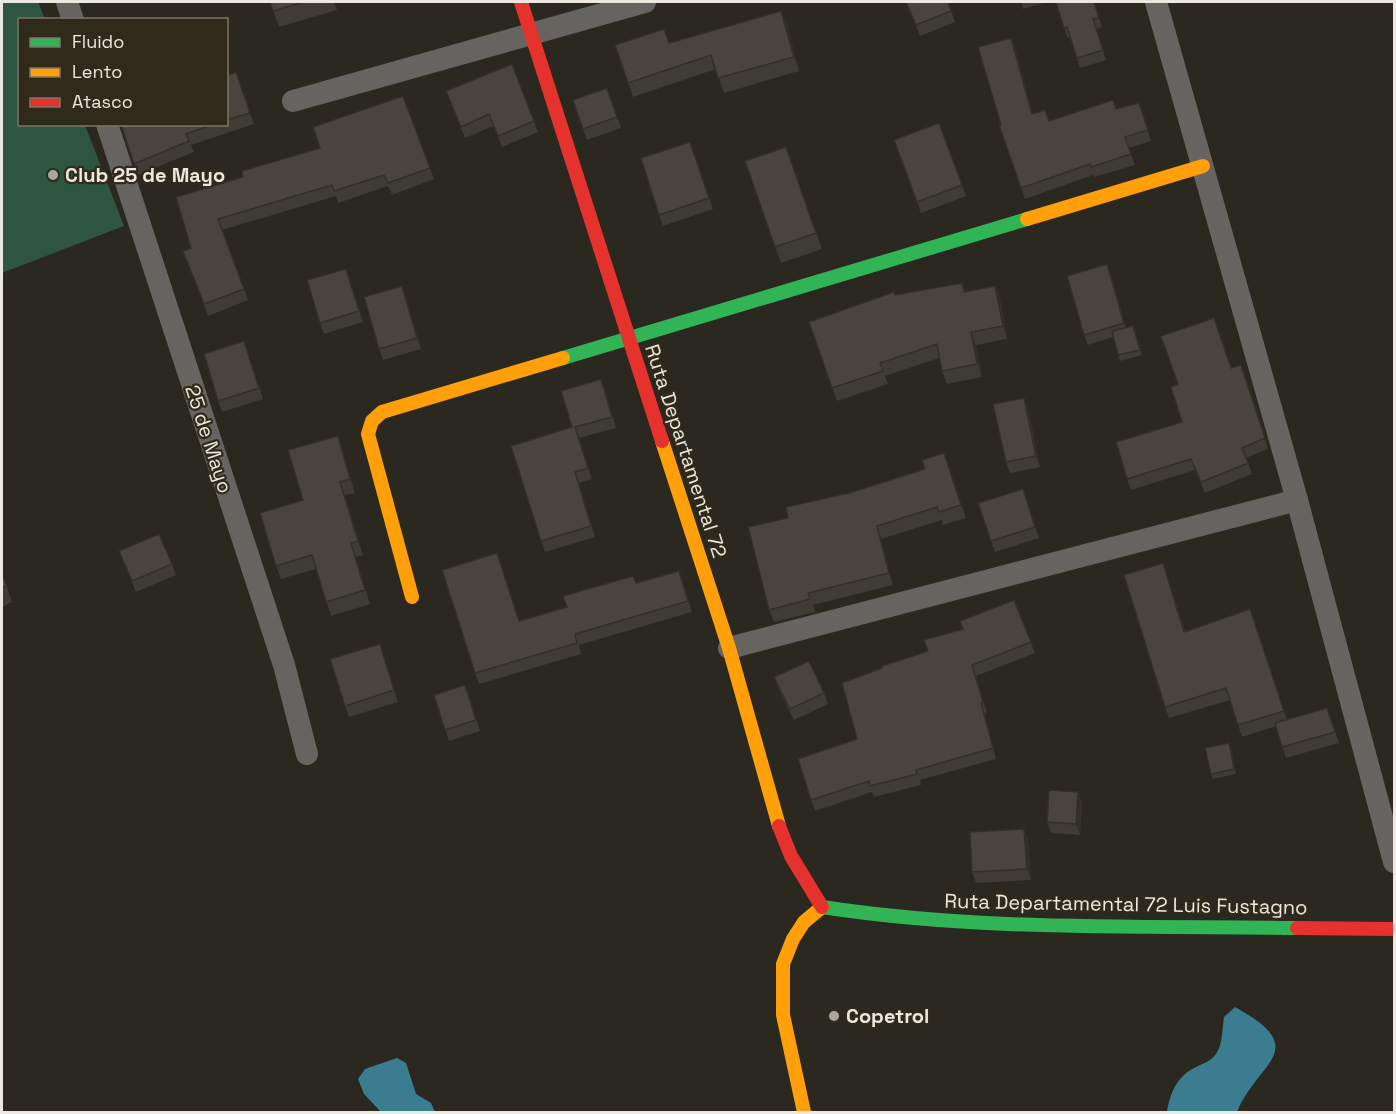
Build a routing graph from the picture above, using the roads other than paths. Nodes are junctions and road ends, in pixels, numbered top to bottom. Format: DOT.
graph roads {
  1 [pos="67,2"];
  2 [pos="521,2"];
  3 [pos="645,2"];
  4 [pos="1156,2"];
  5 [pos="72,18"];
  6 [pos="531,32"];
  7 [pos="292,101"];
  8 [pos="108,126"];
  9 [pos="1203,166"];
  10 [pos="629,339"];
  11 [pos="1297,500"];
  12 [pos="412,597"];
  13 [pos="729,648"];
  14 [pos="307,754"];
  15 [pos="1395,862"];
  16 [pos="822,907"];
  17 [pos="1395,928"];
  18 [pos="804,1113"];
  1 -- 5 [label="street"];
  2 -- 6 [label="main road, Ruta Departamental 72"];
  3 -- 6 [label="street"];
  4 -- 9 [label="street"];
  6 -- 7 [label="street"];
  6 -- 10 [label="main road, Ruta Departamental 72"];
  8 -- 14 [label="street, 25 de Mayo"];
  9 -- 10 [label="main road"];
  9 -- 11 [label="street"];
  10 -- 12 [label="main road"];
  10 -- 13 [label="main road, Ruta Departamental 72"];
  11 -- 13 [label="street"];
  11 -- 15 [label="street"];
  13 -- 16 [label="main road, Ruta Departamental 72"];
  16 -- 17 [label="main road, Ruta Departamental 72 Luis Fustagno"];
  16 -- 18 [label="main road"];
}
